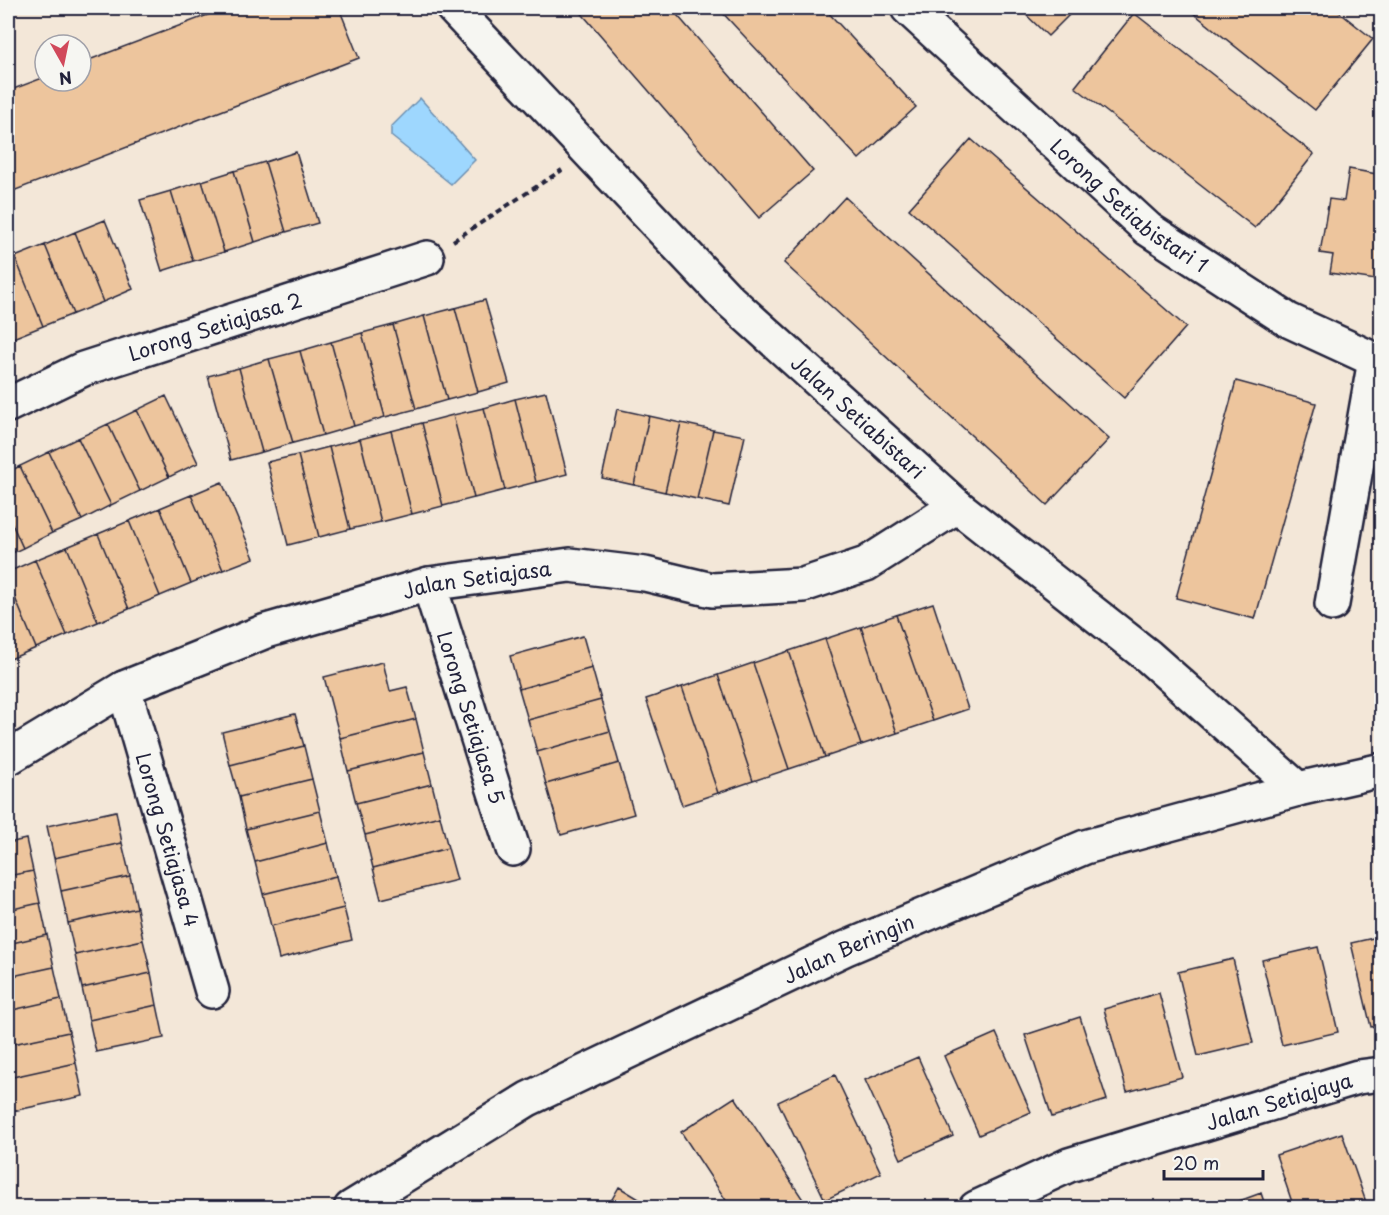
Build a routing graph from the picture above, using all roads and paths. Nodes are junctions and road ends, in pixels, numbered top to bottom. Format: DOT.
graph roads {
  1 [pos="453,8"];
  2 [pos="908,8"];
  3 [pos="590,152"];
  4 [pos="427,258"];
  5 [pos="1378,361"];
  6 [pos="8,405"];
  7 [pos="957,506"];
  8 [pos="429,584"];
  9 [pos="1332,604"];
  10 [pos="124,688"];
  11 [pos="8,758"];
  12 [pos="1382,770"];
  13 [pos="1298,789"];
  14 [pos="513,849"];
  15 [pos="212,991"];
  16 [pos="1382,1074"];
  17 [pos="351,1208"];
  18 [pos="976,1208"];
  1 -- 3 [label="street, Jalan Setiabistari"];
  2 -- 5 [label="street, Lorong Setiabistari 1"];
  3 -- 4 [label="path"];
  3 -- 7 [label="street, Jalan Setiabistari"];
  4 -- 6 [label="street, Lorong Setiajasa 2"];
  5 -- 9 [label="street"];
  7 -- 8 [label="street, Jalan Setiajasa"];
  7 -- 13 [label="street, Jalan Setiabistari"];
  8 -- 10 [label="street, Jalan Setiajasa"];
  8 -- 14 [label="street, Lorong Setiajasa 5"];
  10 -- 11 [label="street, Jalan Setiajasa"];
  10 -- 15 [label="street, Lorong Setiajasa 4"];
  12 -- 13 [label="street, Jalan Beringin"];
  13 -- 17 [label="street, Jalan Beringin"];
  16 -- 18 [label="street, Jalan Setiajaya"];
}
